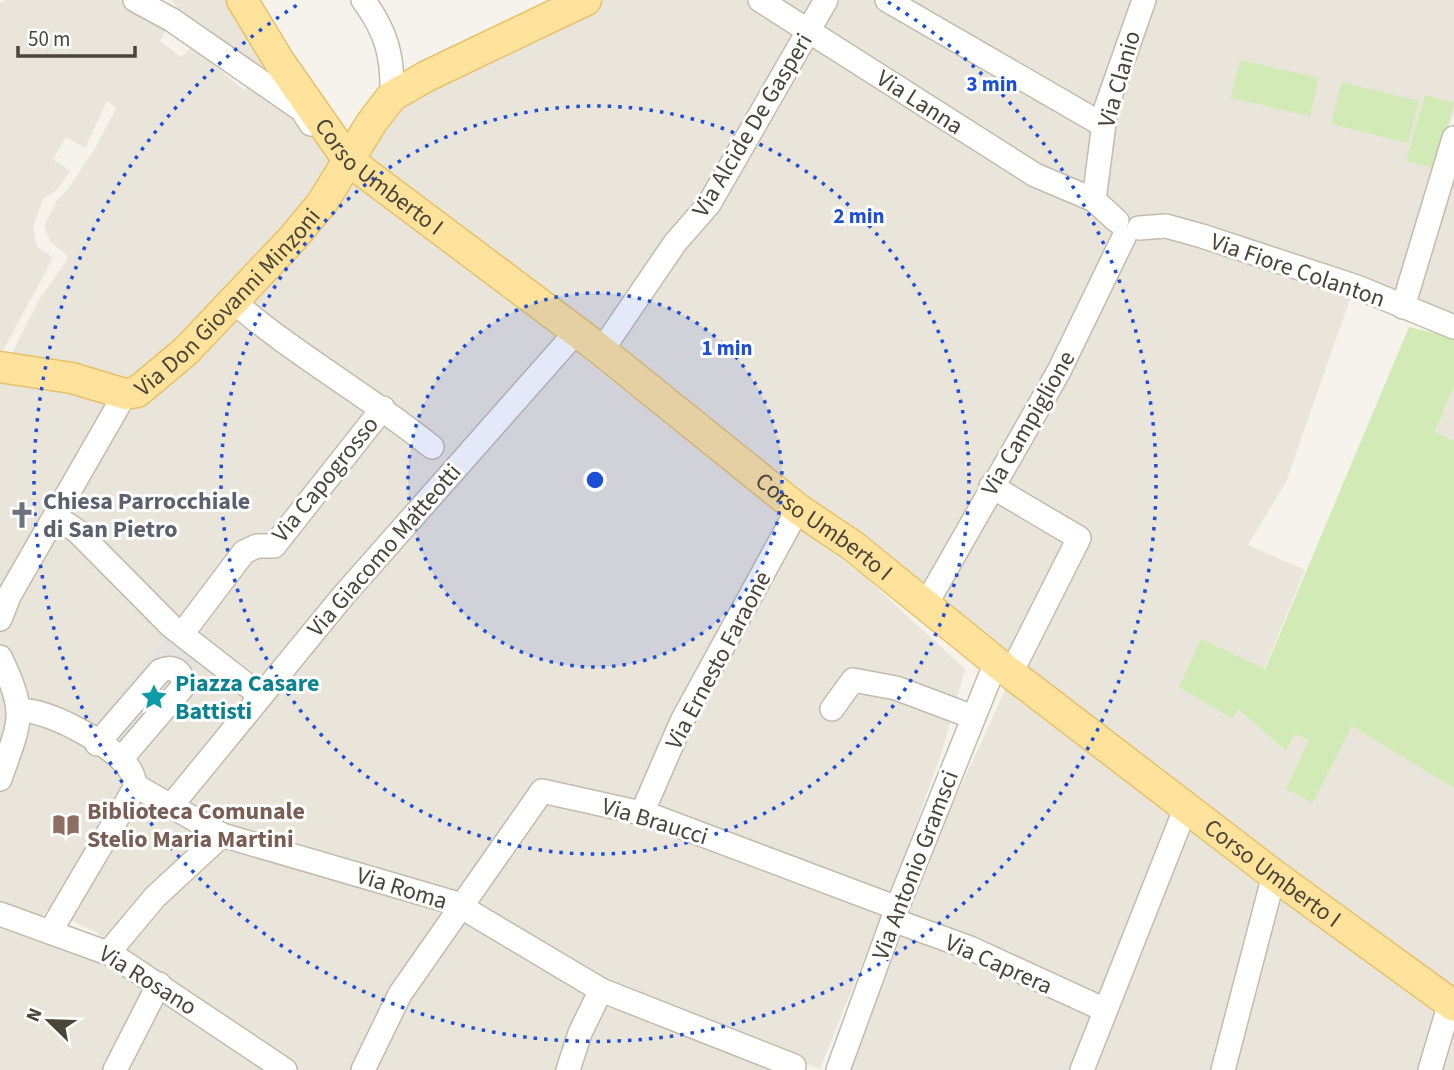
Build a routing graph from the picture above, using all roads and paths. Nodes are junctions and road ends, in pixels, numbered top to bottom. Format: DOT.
graph roads {
  1 [pos="135,0"];
  2 [pos="242,0"];
  3 [pos="363,0"];
  4 [pos="586,0"];
  5 [pos="760,0"];
  6 [pos="826,0"];
  7 [pos="887,0"];
  8 [pos="1144,0"];
  9 [pos="807,32"];
  10 [pos="392,96"];
  11 [pos="1104,125"];
  12 [pos="1454,138"];
  13 [pos="348,160"];
  14 [pos="1094,200"];
  15 [pos="1127,229"];
  16 [pos="233,301"];
  17 [pos="1403,307"];
  18 [pos="1454,327"];
  19 [pos="577,331"];
  20 [pos="602,350"];
  21 [pos="0,367"];
  22 [pos="125,394"];
  23 [pos="383,408"];
  24 [pos="455,466"];
  25 [pos="991,486"];
  26 [pos="798,509"];
  27 [pos="55,516"];
  28 [pos="925,606"];
  29 [pos="0,619"];
  30 [pos="182,634"];
  31 [pos="0,657"];
  32 [pos="1004,668"];
  33 [pos="261,696"];
  34 [pos="832,709"];
  35 [pos="10,716"];
  36 [pos="974,718"];
  37 [pos="97,744"];
  38 [pos="121,759"];
  39 [pos="0,779"];
  40 [pos="136,786"];
  41 [pos="171,806"];
  42 [pos="1186,807"];
  43 [pos="642,813"];
  44 [pos="222,835"];
  45 [pos="1274,876"];
  46 [pos="462,907"];
  47 [pos="0,914"];
  48 [pos="895,914"];
  49 [pos="50,932"];
  50 [pos="108,953"];
  51 [pos="159,984"];
  52 [pos="601,990"];
  53 [pos="1452,1004"];
  54 [pos="1105,1010"];
  55 [pos="796,1069"];
  56 [pos="115,1070"];
  57 [pos="285,1070"];
  58 [pos="363,1070"];
  59 [pos="568,1070"];
  60 [pos="838,1070"];
  61 [pos="1082,1070"];
  62 [pos="1223,1070"];
  63 [pos="1430,1070"];
  1 -- 13 [label="street"];
  2 -- 13 [label="main road, Corso Umberto I"];
  3 -- 10 [label="street"];
  4 -- 10 [label="main road"];
  5 -- 9 [label="street, Via Lanna"];
  6 -- 9 [label="street, Via Alcide De Gasperi"];
  7 -- 11 [label="street"];
  8 -- 11 [label="street, Via Clanio"];
  9 -- 14 [label="street, Via Lanna"];
  9 -- 20 [label="street, Via Alcide De Gasperi"];
  10 -- 13 [label="main road, Via Don Giovanni Minzoni"];
  11 -- 14 [label="street, Via Clanio"];
  12 -- 17 [label="street"];
  13 -- 16 [label="main road, Via Don Giovanni Minzoni"];
  13 -- 19 [label="main road, Corso Umberto I"];
  14 -- 15 [label="street, Via Lanna"];
  15 -- 17 [label="street, Via Fiore Colanton"];
  15 -- 25 [label="street, Via Campiglione"];
  16 -- 22 [label="main road, Via Don Giovanni Minzoni"];
  16 -- 23 [label="street"];
  17 -- 18 [label="street, Via Fiore Colanton"];
  19 -- 20 [label="main road, Corso Umberto I"];
  19 -- 24 [label="street, Via Giacomo Matteotti"];
  20 -- 26 [label="main road, Corso Umberto I"];
  21 -- 22 [label="main road"];
  22 -- 27 [label="street, Via Don Giovanni Minzoni"];
  23 -- 24 [label="street"];
  23 -- 30 [label="street, Via Capogrosso"];
  24 -- 33 [label="street, Via Giacomo Matteotti"];
  25 -- 28 [label="street, Via Campiglione"];
  25 -- 32 [label="street, Via Antonio Gramsci"];
  26 -- 28 [label="main road, Corso Umberto I"];
  26 -- 43 [label="street, Via Ernesto Faraone"];
  27 -- 29 [label="street, Via Don Giovanni Minzoni"];
  27 -- 30 [label="street"];
  28 -- 32 [label="main road, Corso Umberto I"];
  30 -- 33 [label="street"];
  31 -- 35 [label="street"];
  32 -- 36 [label="street, Via Antonio Gramsci"];
  32 -- 42 [label="main road, Corso Umberto I"];
  33 -- 41 [label="street, Via Giacomo Matteotti"];
  34 -- 36 [label="street"];
  35 -- 37 [label="street"];
  35 -- 39 [label="street"];
  36 -- 48 [label="street, Via Antonio Gramsci"];
  37 -- 38 [label="street"];
  37 -- 38 [label="street"];
  38 -- 40 [label="street"];
  40 -- 41 [label="street, Via Roma"];
  40 -- 49 [label="street"];
  41 -- 44 [label="street, Via Roma"];
  42 -- 45 [label="main road, Corso Umberto I"];
  42 -- 54 [label="street"];
  43 -- 46 [label="street, Via Braucci"];
  43 -- 48 [label="street, Via Braucci"];
  44 -- 46 [label="street, Via Roma"];
  44 -- 50 [label="street"];
  45 -- 53 [label="main road, Corso Umberto I"];
  45 -- 62 [label="street"];
  46 -- 52 [label="street, Via Roma"];
  46 -- 58 [label="street"];
  47 -- 49 [label="street, Via Rosano"];
  48 -- 54 [label="street, Via Caprera"];
  48 -- 60 [label="street, Via Antonio Gramsci"];
  49 -- 50 [label="street, Via Rosano"];
  50 -- 51 [label="street, Via Rosano"];
  51 -- 56 [label="street"];
  51 -- 57 [label="street, Via Rosano"];
  52 -- 55 [label="street, Via Roma"];
  52 -- 59 [label="street"];
  53 -- 63 [label="street"];
  54 -- 61 [label="street"];
}
